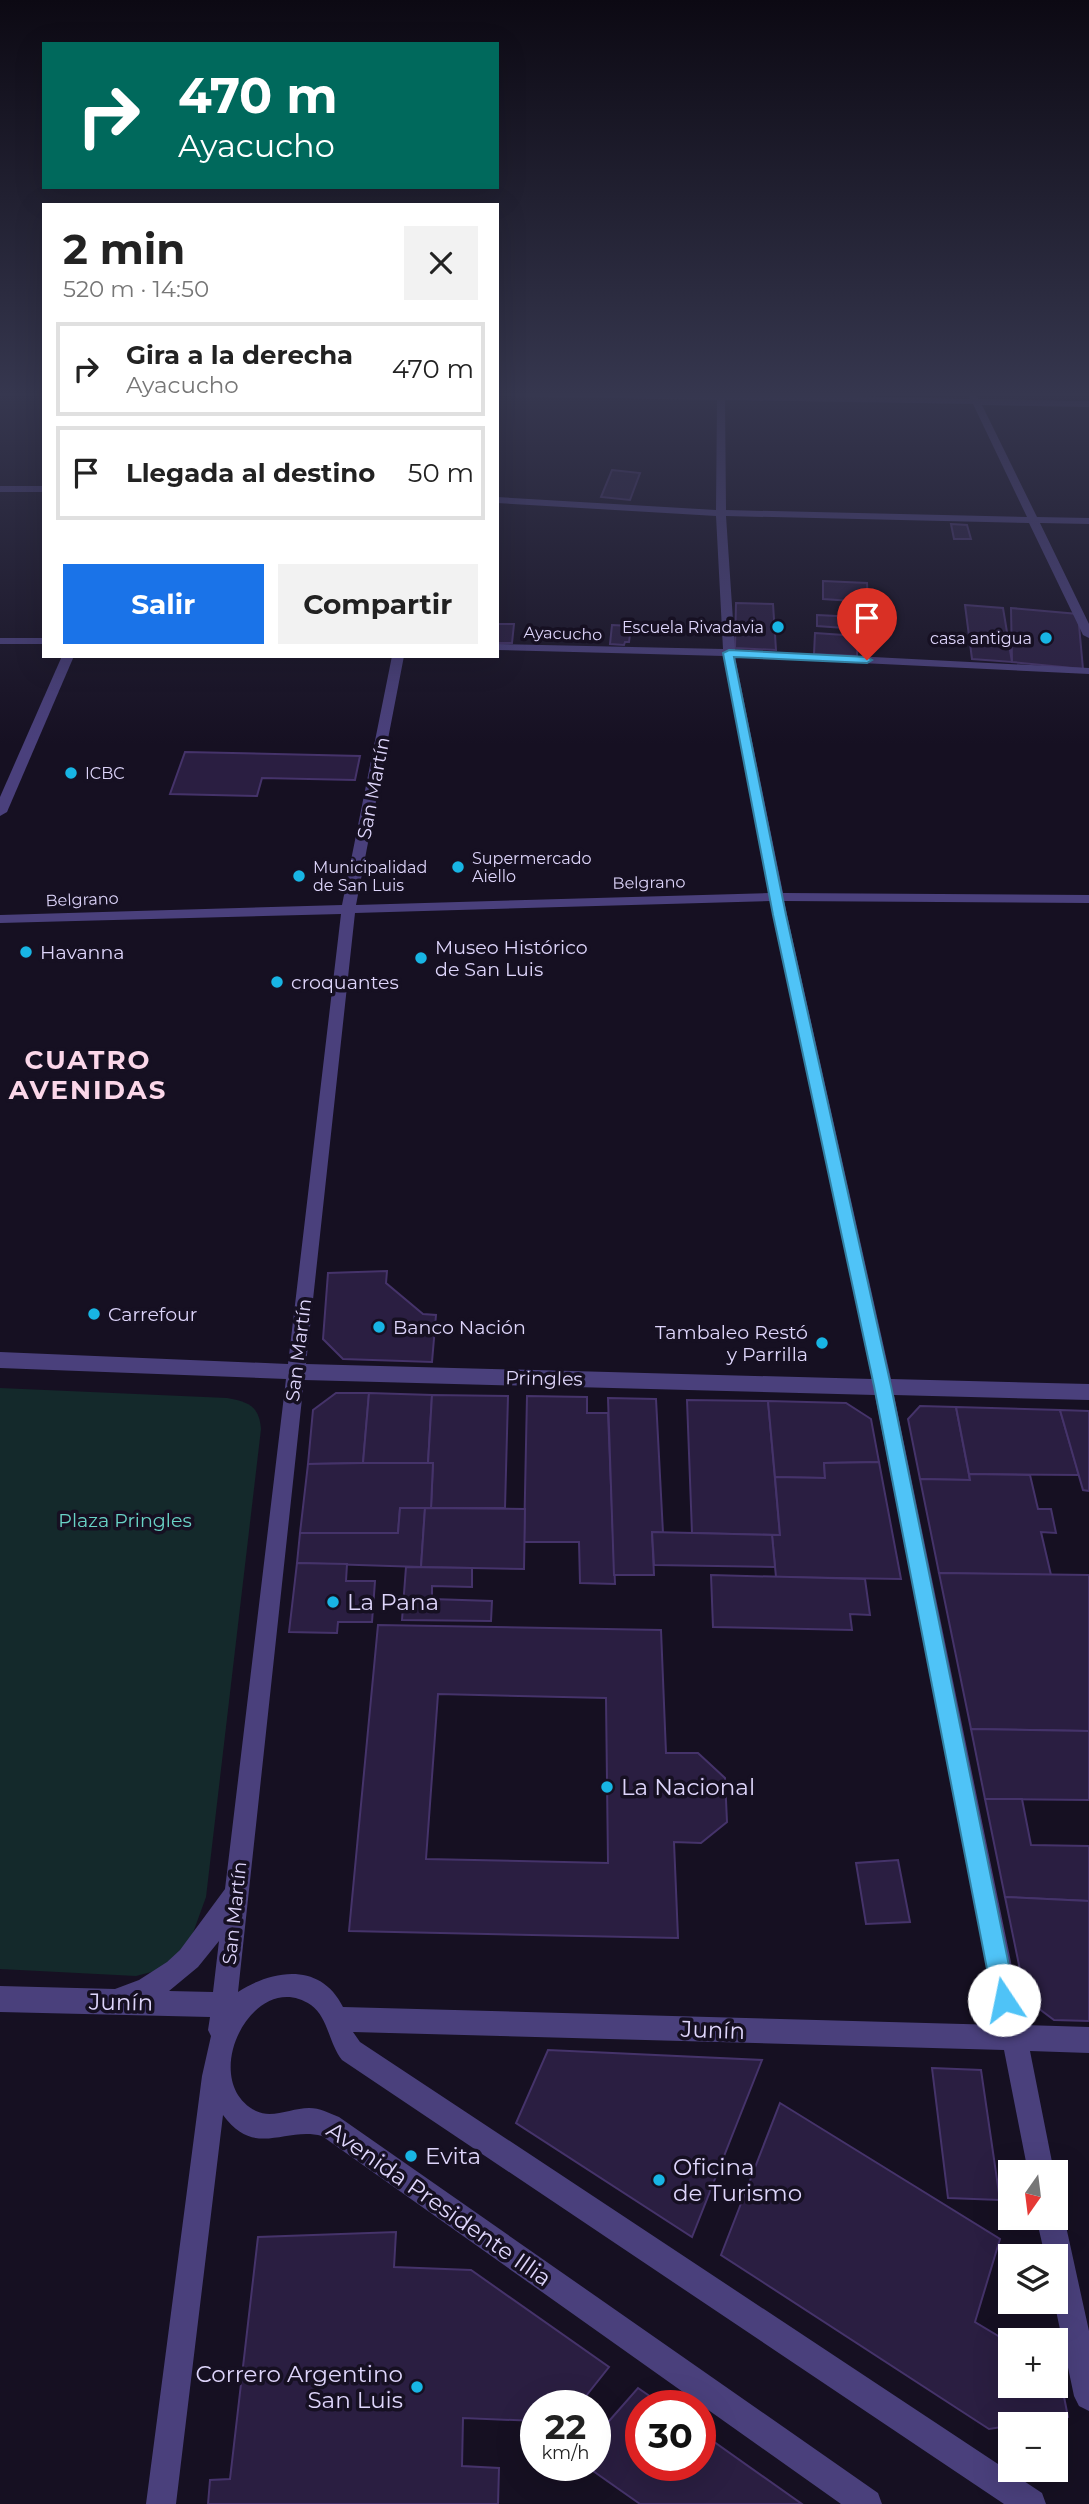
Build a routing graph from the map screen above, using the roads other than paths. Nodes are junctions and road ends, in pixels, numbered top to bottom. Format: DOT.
graph roads {
  1 [pos="667,510"];
  2 [pos="721,510"];
  3 [pos="1028,510"];
  4 [pos="721,513"];
  5 [pos="1032,518"];
  6 [pos="1089,521"];
  7 [pos="1089,635"];
  8 [pos="0,641"];
  9 [pos="42,641"];
  10 [pos="499,647"];
  11 [pos="729,653"];
  12 [pos="67,658"];
  13 [pos="398,658"];
  14 [pos="1089,671"];
  15 [pos="0,812"];
  16 [pos="776,897"];
  17 [pos="1089,899"];
  18 [pos="349,907"];
  19 [pos="0,919"];
  20 [pos="0,1360"];
  21 [pos="295,1372"];
  22 [pos="883,1386"];
  23 [pos="1089,1392"];
  24 [pos="236,1894"];
  25 [pos="0,1999"];
  26 [pos="106,2002"];
  27 [pos="233,2005"];
  28 [pos="337,2019"];
  29 [pos="1012,2038"];
  30 [pos="1089,2040"];
  31 [pos="218,2057"];
  32 [pos="1038,2160"];
  33 [pos="1054,2230"];
  34 [pos="1089,2396"];
  35 [pos="161,2504"];
  36 [pos="867,2504"];
  37 [pos="1031,2504"];
  1 -- 4 [label="street"];
  2 -- 4 [label="street"];
  3 -- 5 [label="street"];
  4 -- 5 [label="street"];
  4 -- 11 [label="street"];
  5 -- 6 [label="street"];
  5 -- 7 [label="street"];
  8 -- 9 [label="street"];
  10 -- 11 [label="street, Ayacucho"];
  11 -- 14 [label="street, Ayacucho"];
  11 -- 16 [label="street"];
  12 -- 15 [label="street"];
  13 -- 18 [label="street, San Martín"];
  16 -- 17 [label="street, Belgrano"];
  16 -- 18 [label="street, Belgrano"];
  16 -- 22 [label="street"];
  18 -- 19 [label="street, Belgrano"];
  18 -- 21 [label="street, San Martín"];
  20 -- 21 [label="street, Pringles"];
  21 -- 22 [label="street, Pringles"];
  21 -- 24 [label="street, San Martín"];
  22 -- 23 [label="street, Pringles"];
  22 -- 29 [label="street"];
  24 -- 26 [label="street"];
  24 -- 27 [label="street, San Martín"];
  25 -- 26 [label="street, Junín"];
  26 -- 27 [label="street, Junín"];
  27 -- 28 [label="street"];
  27 -- 31 [label="street"];
  28 -- 29 [label="street, Junín"];
  28 -- 37 [label="street"];
  29 -- 30 [label="street, Junín"];
  29 -- 32 [label="street"];
  31 -- 35 [label="street"];
  31 -- 36 [label="street, Avenida Presidente Illia"];
  33 -- 34 [label="street"];
}
